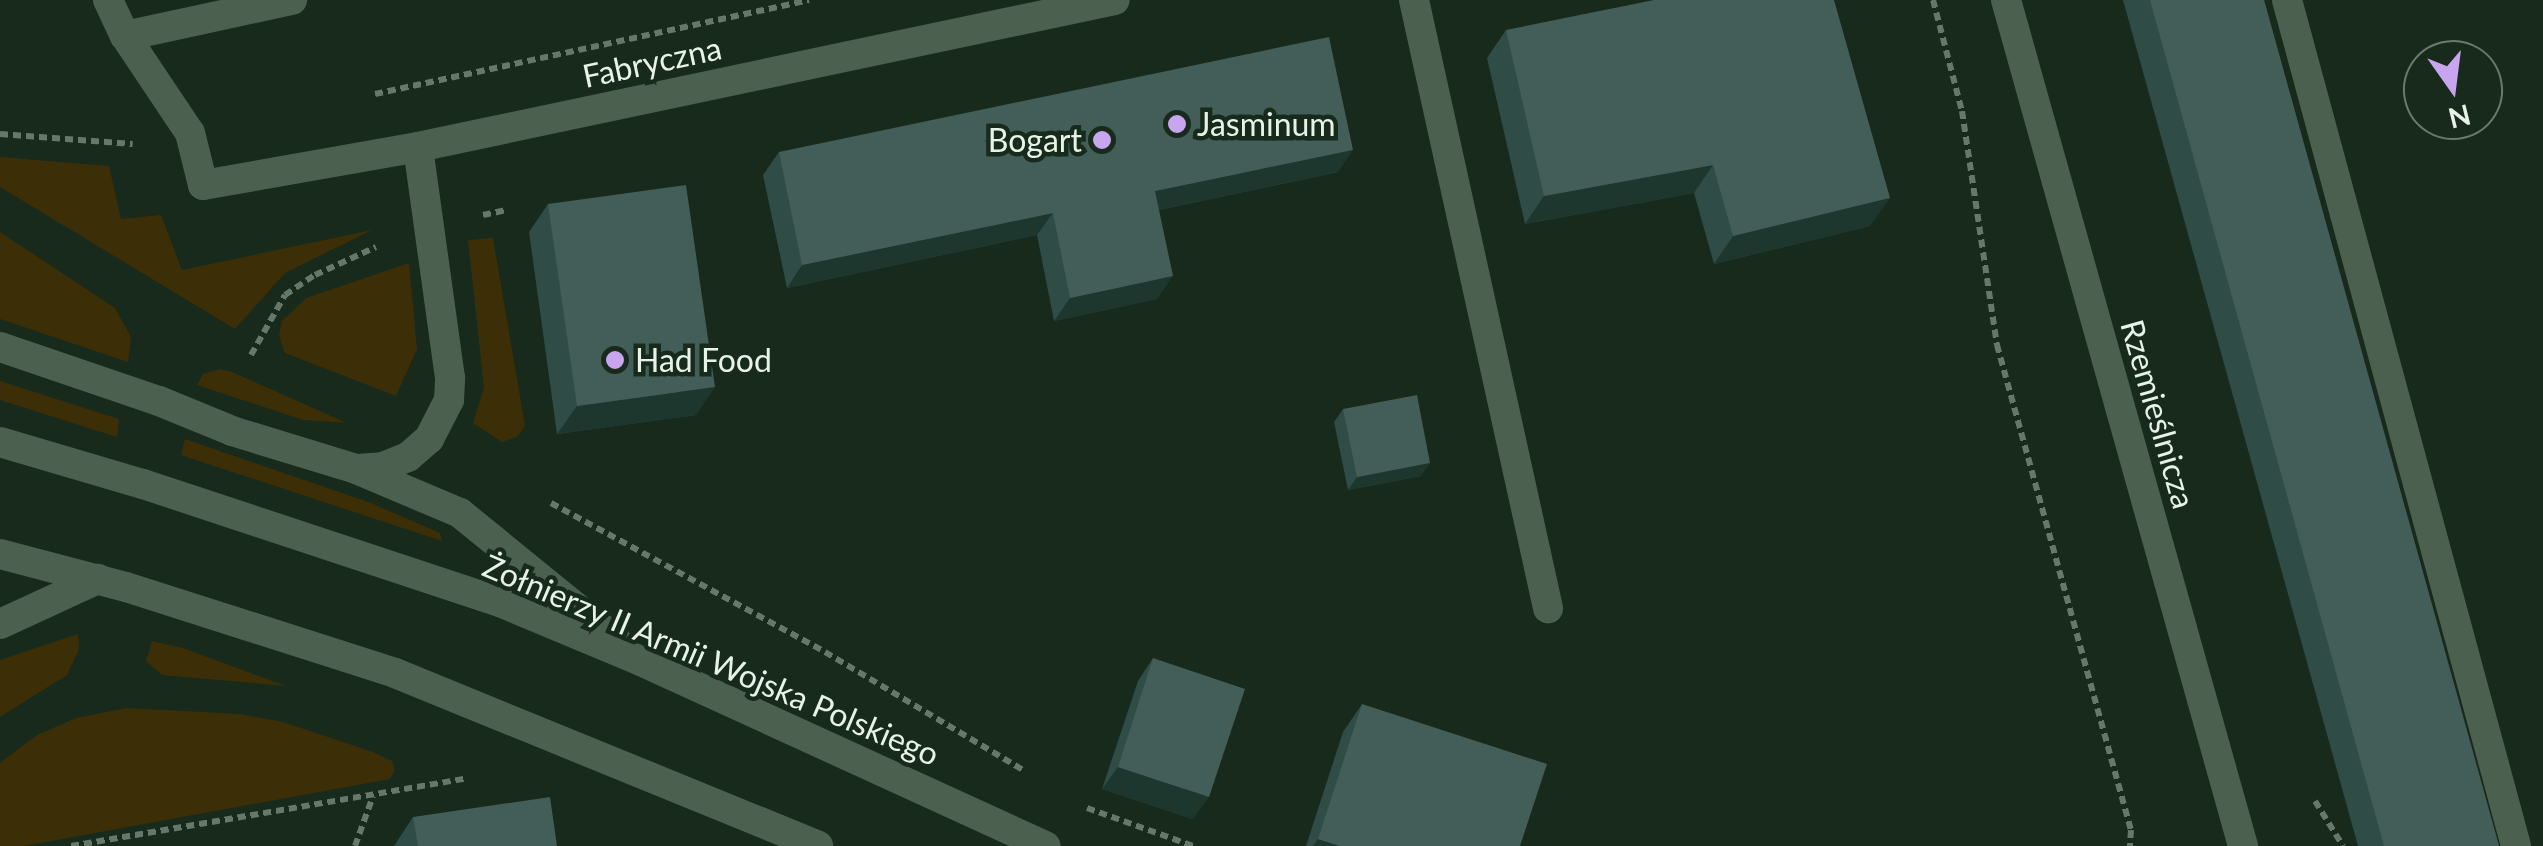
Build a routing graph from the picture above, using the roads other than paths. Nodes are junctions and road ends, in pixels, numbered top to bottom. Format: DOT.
graph roads {
  1 [pos="108,0"];
  2 [pos="292,0"];
  3 [pos="1115,0"];
  4 [pos="1414,0"];
  5 [pos="2006,0"];
  6 [pos="2286,0"];
  7 [pos="125,36"];
  8 [pos="418,147"];
  9 [pos="0,347"];
  10 [pos="0,442"];
  11 [pos="356,469"];
  12 [pos="0,554"];
  13 [pos="98,580"];
  14 [pos="1548,608"];
  15 [pos="0,624"];
  16 [pos="641,661"];
  17 [pos="818,846"];
  18 [pos="1046,846"];
  19 [pos="2243,846"];
  20 [pos="2516,846"];
  1 -- 7 [label="street"];
  2 -- 7 [label="street"];
  3 -- 8 [label="street, Fabryczna"];
  4 -- 14 [label="street"];
  5 -- 19 [label="street, Rzemieślnicza"];
  6 -- 20 [label="street"];
  7 -- 8 [label="street, Fabryczna"];
  8 -- 11 [label="street"];
  9 -- 11 [label="street"];
  10 -- 16 [label="street, Żołnierzy II Armii Wojska Polskiego"];
  11 -- 16 [label="street"];
  12 -- 13 [label="street"];
  13 -- 15 [label="street"];
  13 -- 17 [label="street"];
  16 -- 18 [label="street, Żołnierzy II Armii Wojska Polskiego"];
}
